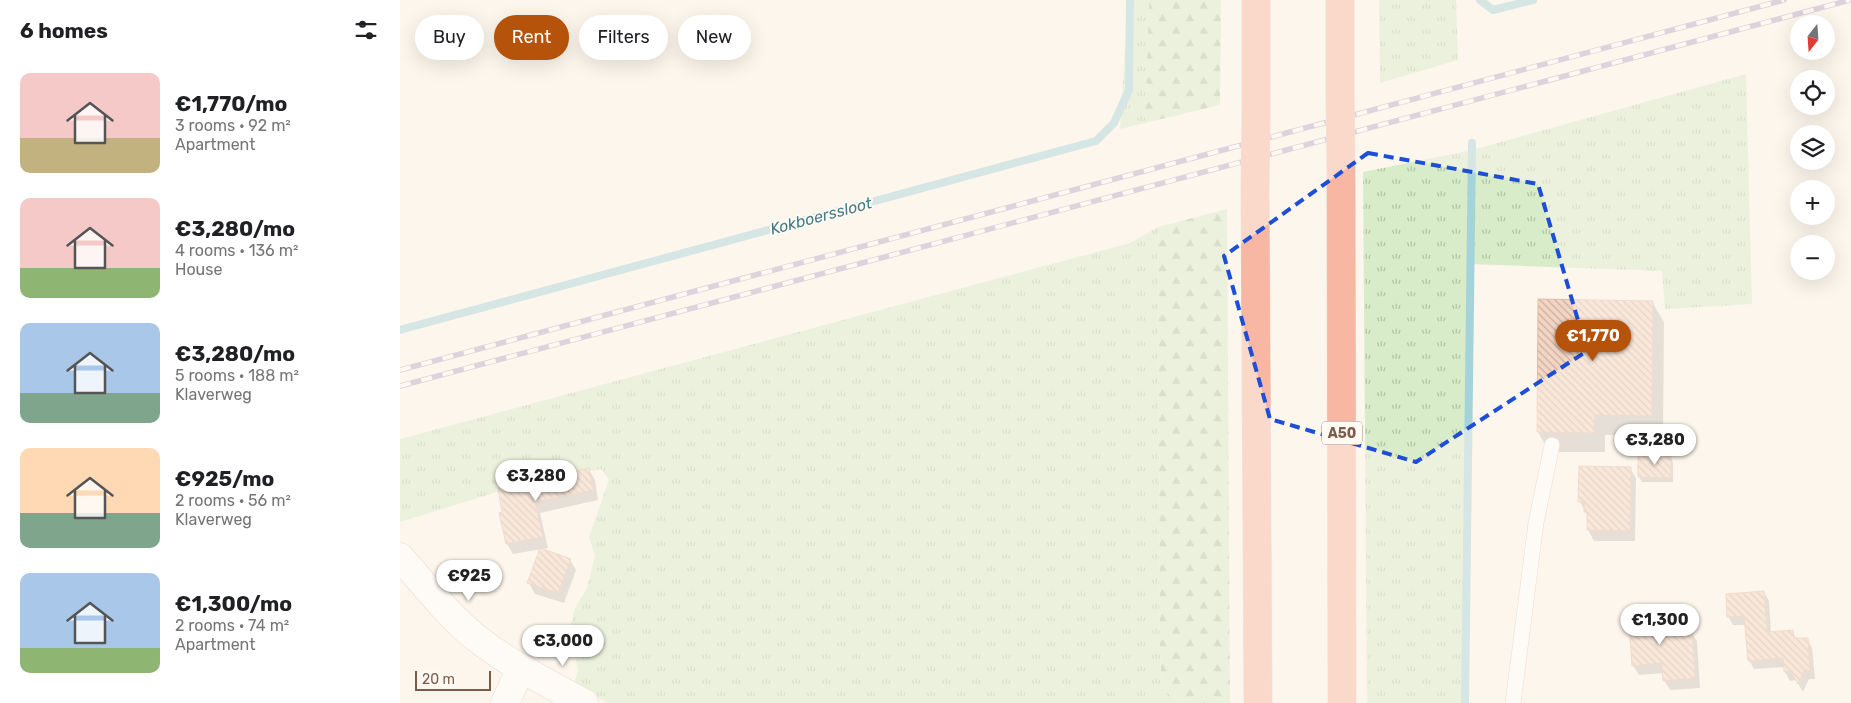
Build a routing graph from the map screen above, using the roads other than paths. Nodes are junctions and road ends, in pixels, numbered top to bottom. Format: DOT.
graph roads {
  1 [pos="1256,0"];
  2 [pos="1340,0"];
  3 [pos="1552,445"];
  4 [pos="400,557"];
  5 [pos="521,668"];
  6 [pos="505,703"];
  7 [pos="584,703"];
  8 [pos="1258,703"];
  9 [pos="1342,703"];
  10 [pos="1513,703"];
  1 -- 8 [label="highway, bridge"];
  2 -- 9 [label="highway, A50, bridge"];
  3 -- 10 [label="lane"];
  4 -- 5 [label="street"];
  5 -- 6 [label="street"];
  5 -- 7 [label="street"];
}
